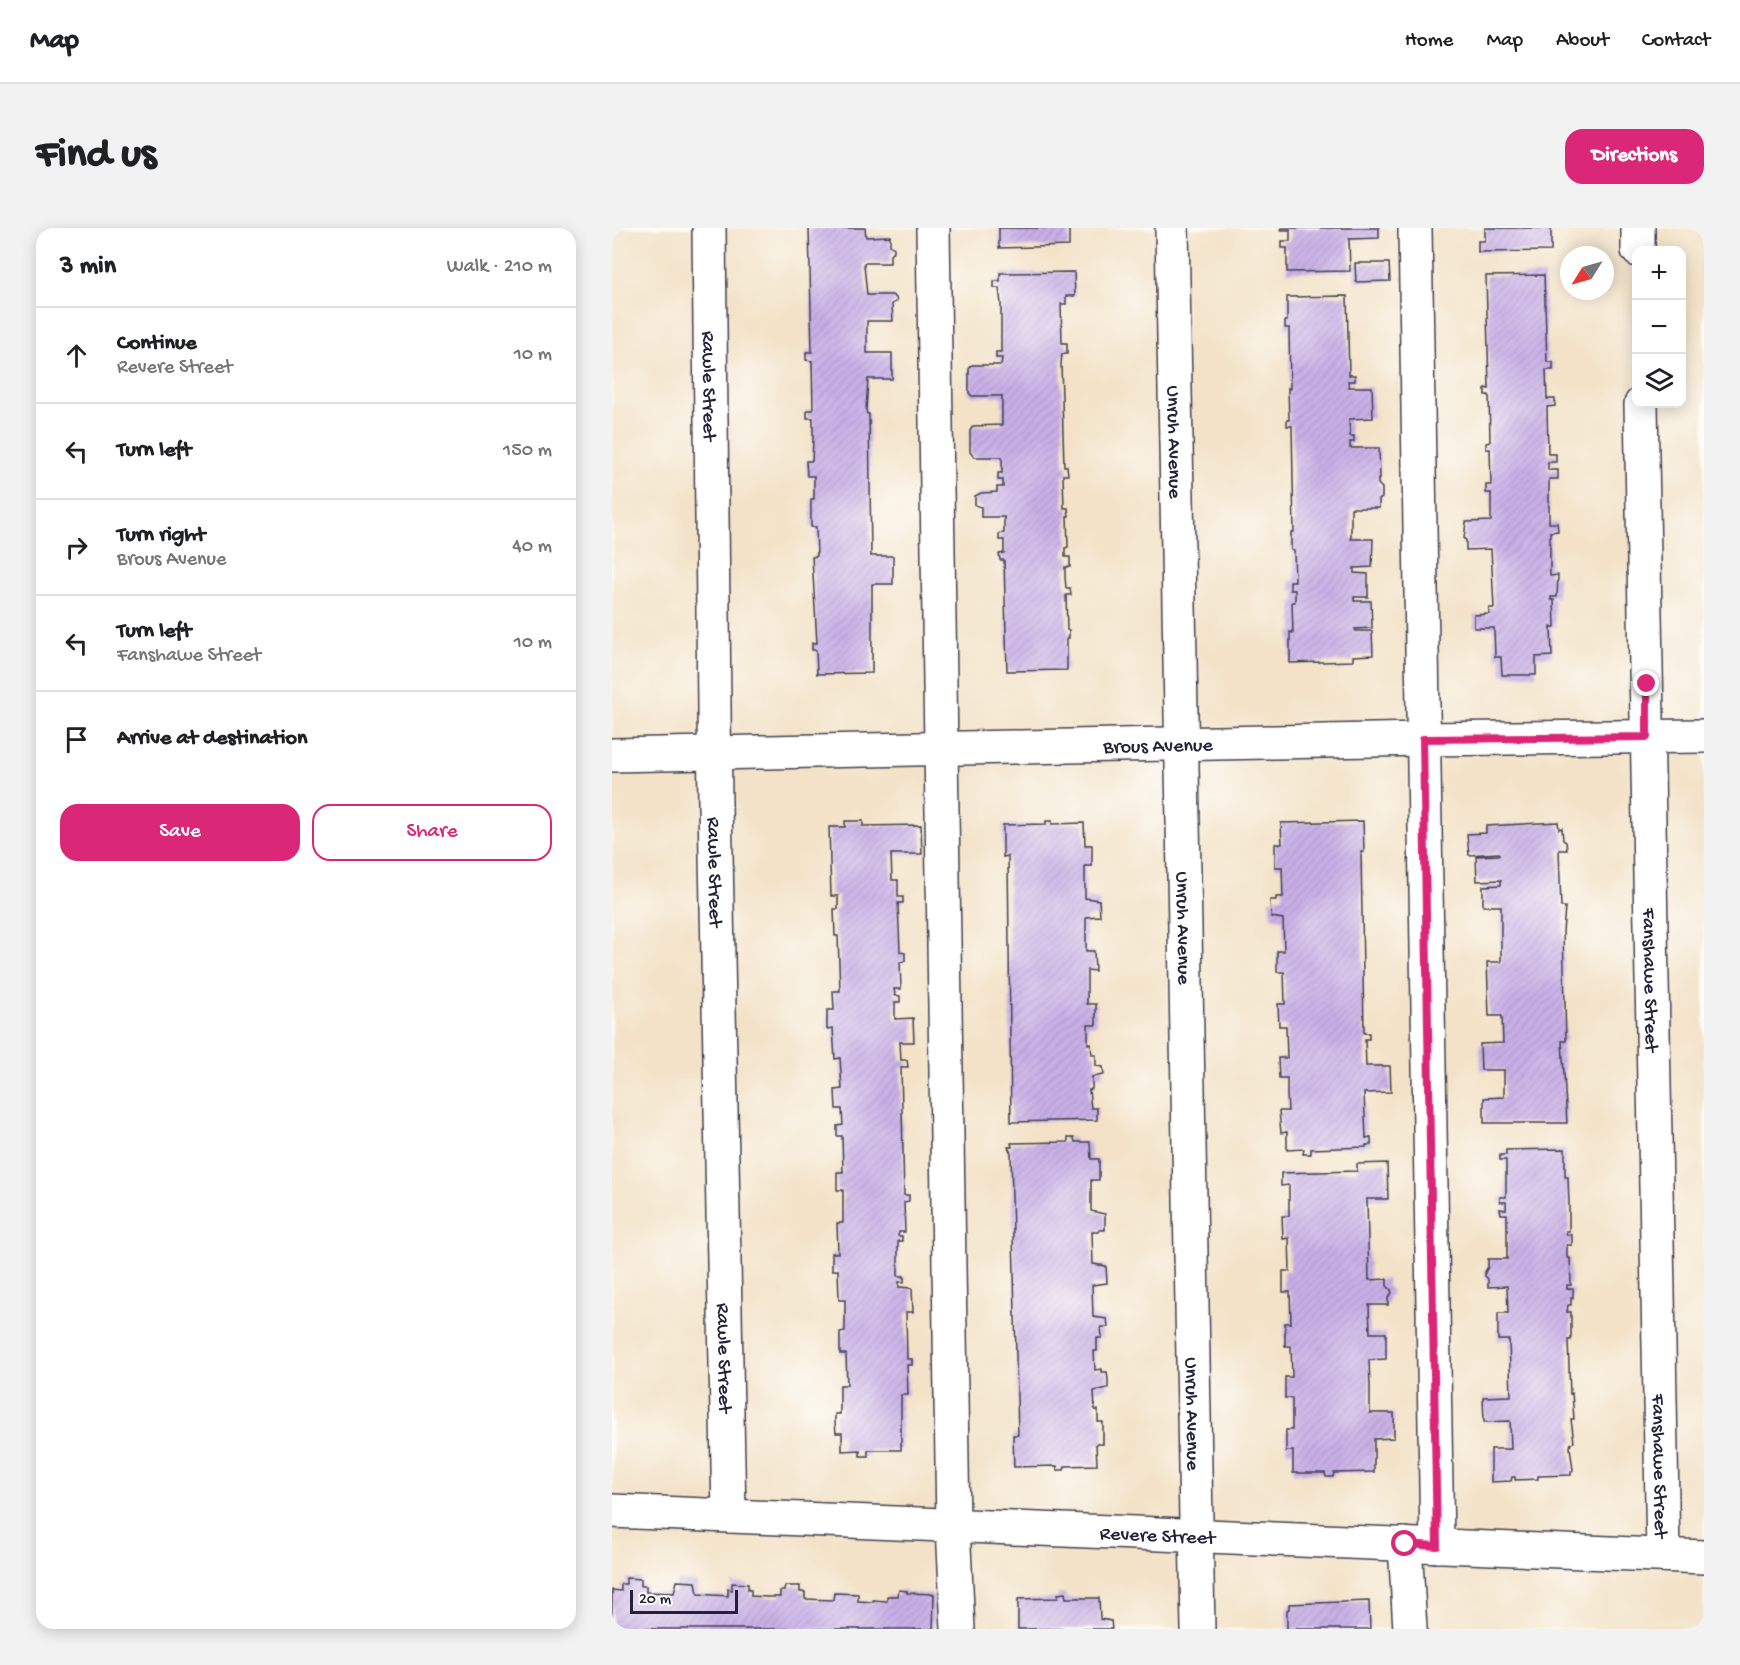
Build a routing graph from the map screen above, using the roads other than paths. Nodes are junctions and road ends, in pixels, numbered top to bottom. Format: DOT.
graph roads {
  1 [pos="709,228"];
  2 [pos="933,228"];
  3 [pos="1173,228"];
  4 [pos="1415,228"];
  5 [pos="1638,228"];
  6 [pos="1638,246"];
  7 [pos="1641,408"];
  8 [pos="1704,736"];
  9 [pos="1647,737"];
  10 [pos="1423,739"];
  11 [pos="1182,745"];
  12 [pos="940,749"];
  13 [pos="714,753"];
  14 [pos="612,755"];
  15 [pos="612,1511"];
  16 [pos="729,1516"];
  17 [pos="953,1526"];
  18 [pos="1197,1536"];
  19 [pos="1405,1544"];
  20 [pos="1437,1546"];
  21 [pos="1663,1555"];
  22 [pos="1704,1557"];
  23 [pos="958,1629"];
  24 [pos="1198,1629"];
  25 [pos="1410,1629"];
  1 -- 13 [label="street, Rawle Street"];
  2 -- 12 [label="street"];
  3 -- 11 [label="street, Unruh Avenue"];
  4 -- 10 [label="street"];
  5 -- 6 [label="street"];
  7 -- 9 [label="street, Fanshawe Street"];
  8 -- 9 [label="street, Brous Avenue"];
  9 -- 10 [label="street, Brous Avenue"];
  9 -- 21 [label="street, Fanshawe Street"];
  10 -- 11 [label="street, Brous Avenue"];
  10 -- 20 [label="street"];
  11 -- 12 [label="street, Brous Avenue"];
  11 -- 18 [label="street, Unruh Avenue"];
  12 -- 13 [label="street, Brous Avenue"];
  12 -- 17 [label="street"];
  13 -- 14 [label="street, Brous Avenue"];
  13 -- 16 [label="street, Rawle Street"];
  15 -- 16 [label="street, Revere Street"];
  16 -- 17 [label="street, Revere Street"];
  17 -- 18 [label="street, Revere Street"];
  17 -- 23 [label="street"];
  18 -- 19 [label="street, Revere Street"];
  18 -- 24 [label="street, Unruh Avenue"];
  19 -- 20 [label="street, Revere Street"];
  19 -- 25 [label="street"];
  20 -- 21 [label="street, Revere Street"];
  21 -- 22 [label="street, Revere Street"];
}
